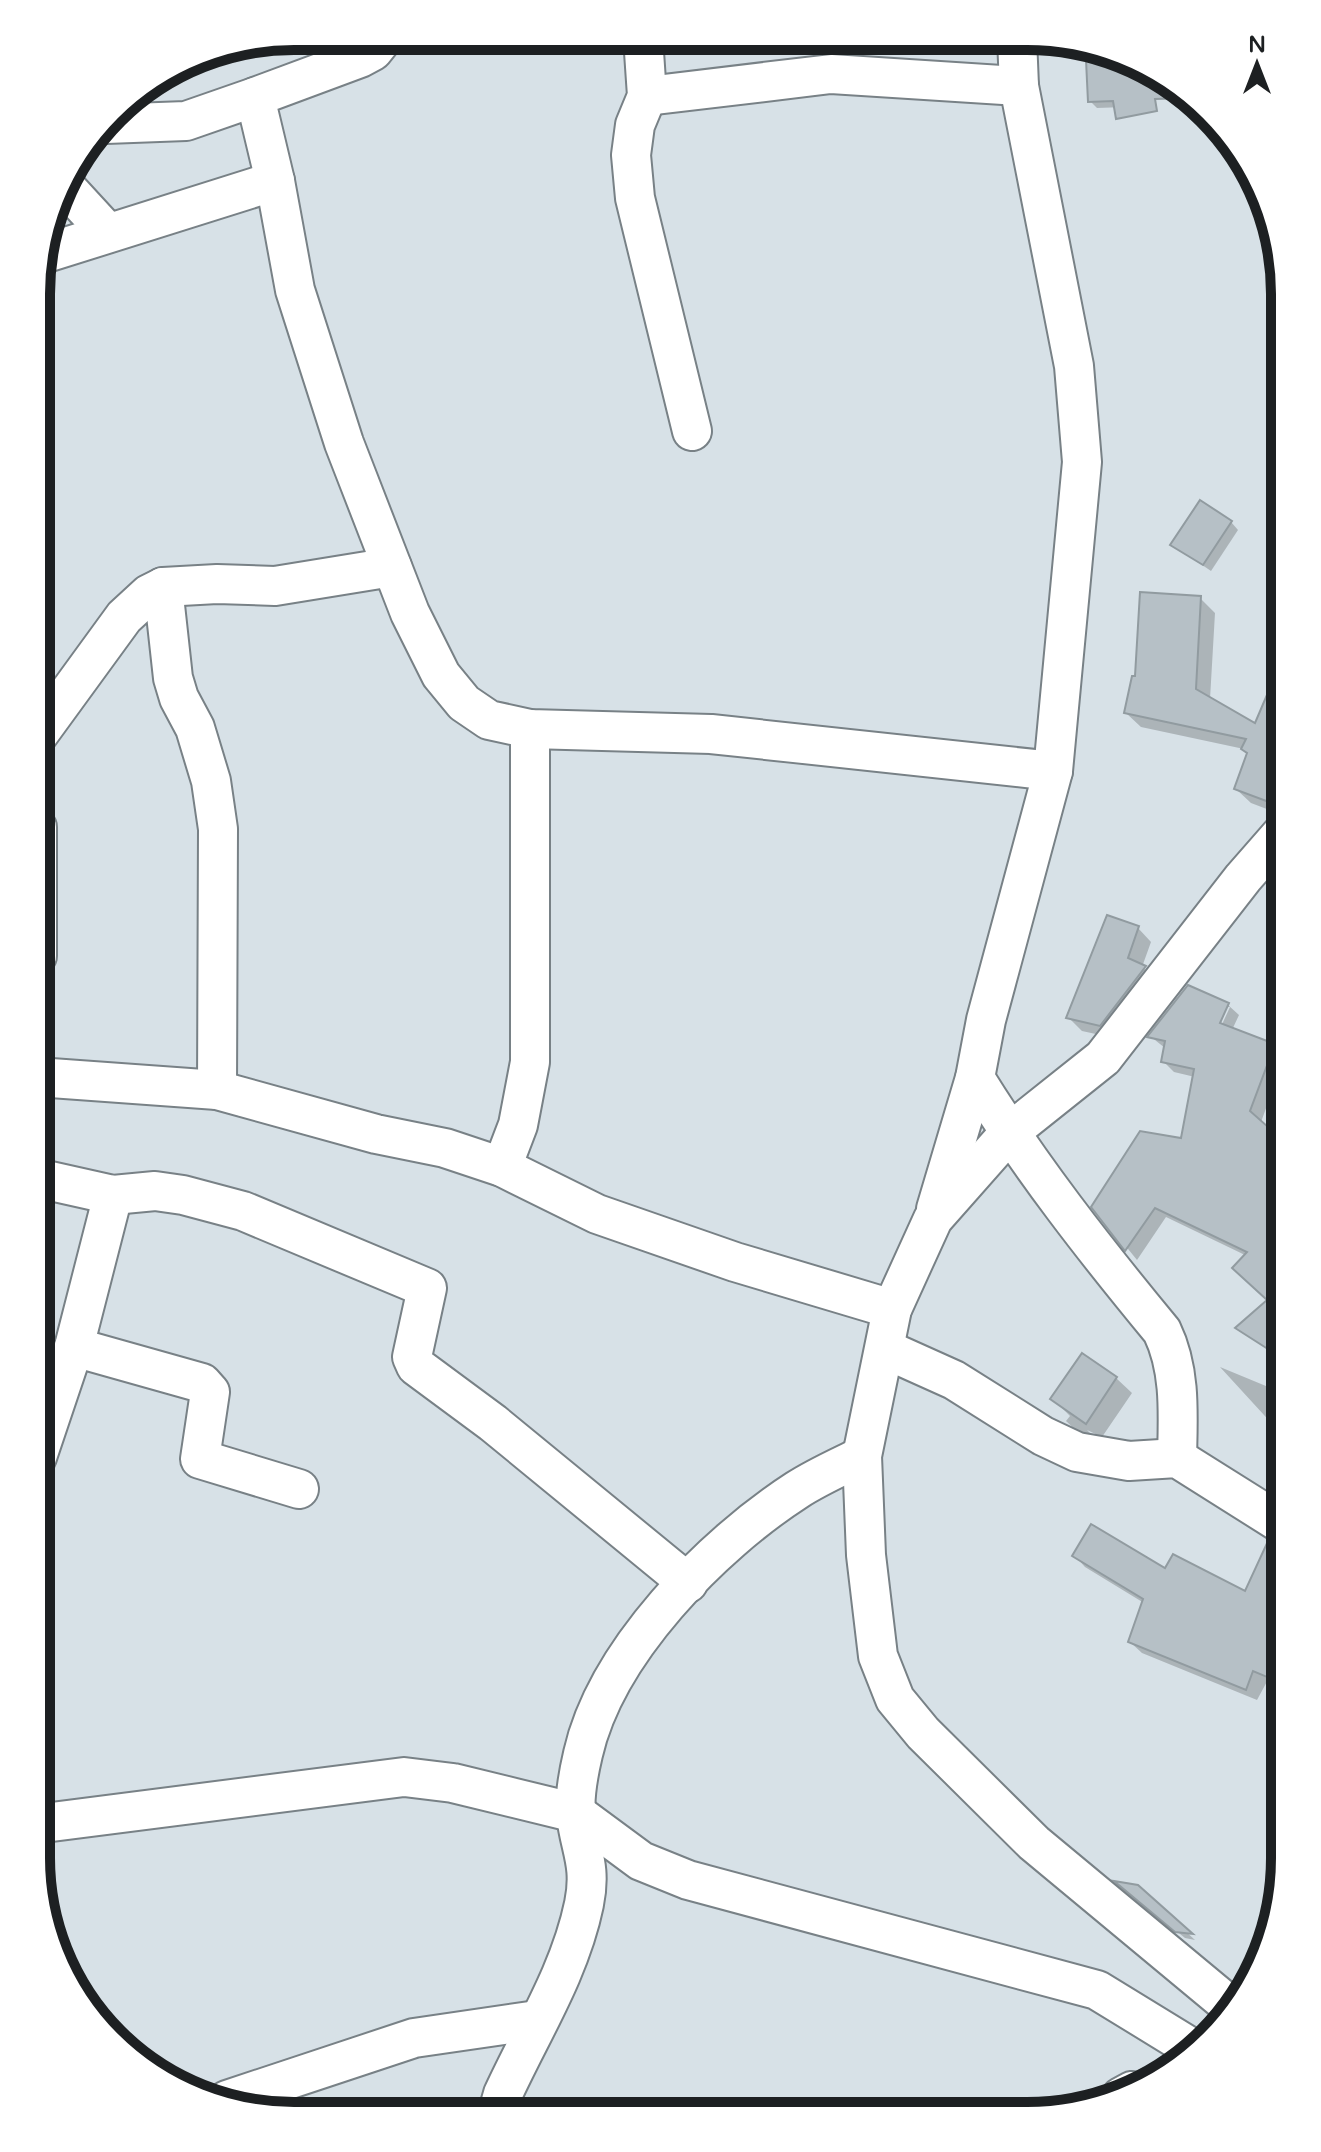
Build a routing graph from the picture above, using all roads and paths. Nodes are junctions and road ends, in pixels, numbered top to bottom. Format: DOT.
graph roads {
  1 [pos="374,50"];
  2 [pos="644,50"];
  3 [pos="1018,50"];
  4 [pos="1019,86"];
  5 [pos="647,96"];
  6 [pos="255,97"];
  7 [pos="121,123"];
  8 [pos="275,181"];
  9 [pos="72,194"];
  10 [pos="108,233"];
  11 [pos="54,250"];
  12 [pos="692,431"];
  13 [pos="392,567"];
  14 [pos="163,587"];
  15 [pos="50,719"];
  16 [pos="530,729"];
  17 [pos="1053,771"];
  18 [pos="1271,846"];
  19 [pos="50,1078"];
  20 [pos="975,1078"];
  21 [pos="217,1090"];
  22 [pos="1009,1133"];
  23 [pos="502,1167"];
  24 [pos="50,1181"];
  25 [pos="113,1195"];
  26 [pos="933,1219"];
  27 [pos="892,1309"];
  28 [pos="74,1347"];
  29 [pos="885,1349"];
  30 [pos="50,1418"];
  31 [pos="862,1456"];
  32 [pos="1177,1458"];
  33 [pos="299,1489"];
  34 [pos="1270,1517"];
  35 [pos="688,1583"];
  36 [pos="576,1813"];
  37 [pos="50,1822"];
  38 [pos="1224,2001"];
  39 [pos="537,2020"];
  40 [pos="1184,2043"];
  41 [pos="240,2096"];
  42 [pos="501,2102"];
  1 -- 6 [label="street"];
  2 -- 5 [label="street"];
  3 -- 4 [label="street"];
  4 -- 5 [label="street"];
  4 -- 17 [label="street"];
  5 -- 12 [label="street"];
  6 -- 7 [label="street"];
  6 -- 8 [label="street"];
  8 -- 10 [label="street"];
  8 -- 13 [label="street"];
  9 -- 10 [label="street"];
  10 -- 11 [label="street"];
  13 -- 14 [label="street"];
  13 -- 16 [label="street"];
  14 -- 15 [label="street"];
  14 -- 21 [label="street"];
  16 -- 17 [label="street"];
  16 -- 23 [label="street"];
  17 -- 20 [label="street"];
  18 -- 22 [label="street"];
  19 -- 21 [label="street"];
  20 -- 22 [label="street"];
  20 -- 26 [label="street"];
  21 -- 23 [label="street"];
  22 -- 26 [label="street"];
  22 -- 32 [label="street"];
  23 -- 27 [label="street"];
  24 -- 25 [label="street"];
  25 -- 28 [label="street"];
  25 -- 35 [label="street"];
  26 -- 27 [label="street"];
  27 -- 29 [label="street"];
  28 -- 30 [label="street"];
  28 -- 33 [label="street"];
  29 -- 31 [label="street"];
  29 -- 32 [label="street"];
  31 -- 35 [label="street"];
  31 -- 38 [label="street"];
  32 -- 34 [label="street"];
  35 -- 36 [label="street"];
  36 -- 37 [label="street"];
  36 -- 39 [label="street"];
  36 -- 40 [label="street"];
  39 -- 41 [label="street"];
  39 -- 42 [label="street"];
}
